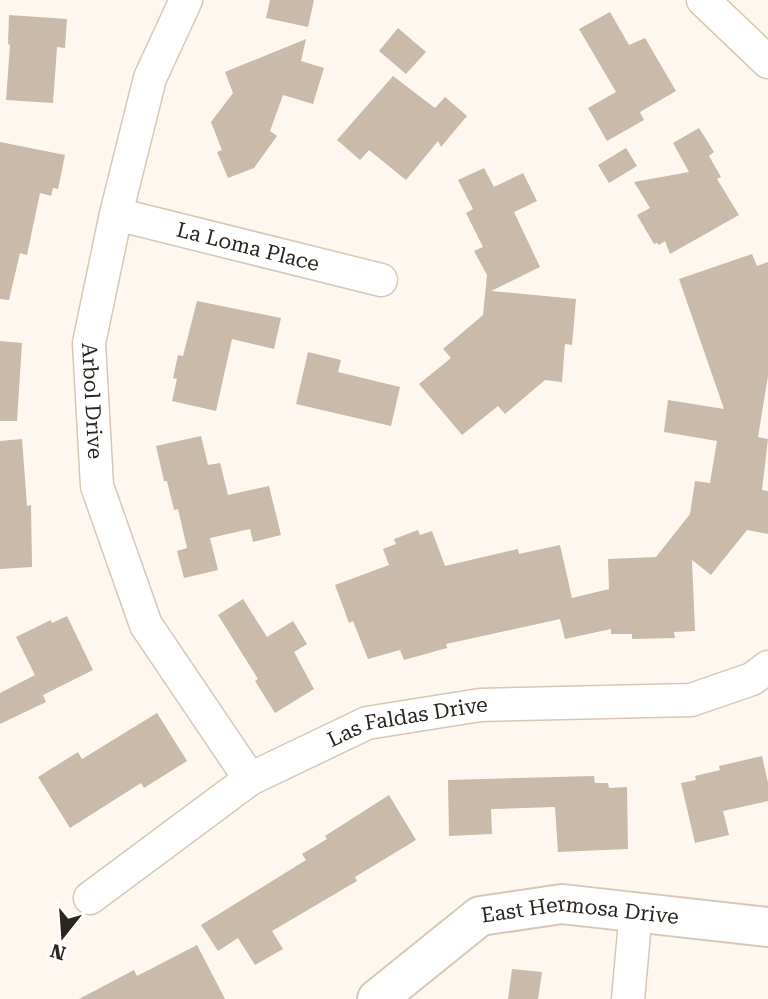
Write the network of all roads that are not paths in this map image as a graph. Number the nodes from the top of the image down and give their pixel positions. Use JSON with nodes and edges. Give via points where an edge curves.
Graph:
{"nodes":[{"id":1,"x":186,"y":0,"type":"edge"},
{"id":2,"x":703,"y":0,"type":"edge"},
{"id":3,"x":768,"y":62,"type":"edge"},
{"id":4,"x":116,"y":214,"type":"junction"},
{"id":5,"x":381,"y":280,"type":"dead end"},
{"id":6,"x":768,"y":667,"type":"edge"},
{"id":7,"x":250,"y":779,"type":"junction"},
{"id":8,"x":90,"y":898,"type":"dead end"},
{"id":9,"x":636,"y":911,"type":"junction"},
{"id":10,"x":768,"y":927,"type":"edge"},
{"id":11,"x":377,"y":999,"type":"edge"},
{"id":12,"x":628,"y":999,"type":"edge"}],
"edges":[{"from":1,"to":4,"type":"street","name":"Arbol Drive","via":[[150,78]]},
{"from":2,"to":3,"type":"street"},
{"from":4,"to":5,"type":"street","name":"La Loma Place"},
{"from":4,"to":7,"type":"street","name":"Arbol Drive","via":[[89,343],[97,486],[146,625]]},
{"from":6,"to":7,"type":"street","name":"Las Faldas Drive","via":[[752,679],[691,700],[480,705],[367,723]]},
{"from":7,"to":8,"type":"street","name":"Las Faldas Drive"},
{"from":9,"to":10,"type":"street","name":"East Hermosa Drive"},
{"from":9,"to":11,"type":"street","name":"East Hermosa Drive","via":[[562,904],[480,916]]},
{"from":9,"to":12,"type":"street"}]}
